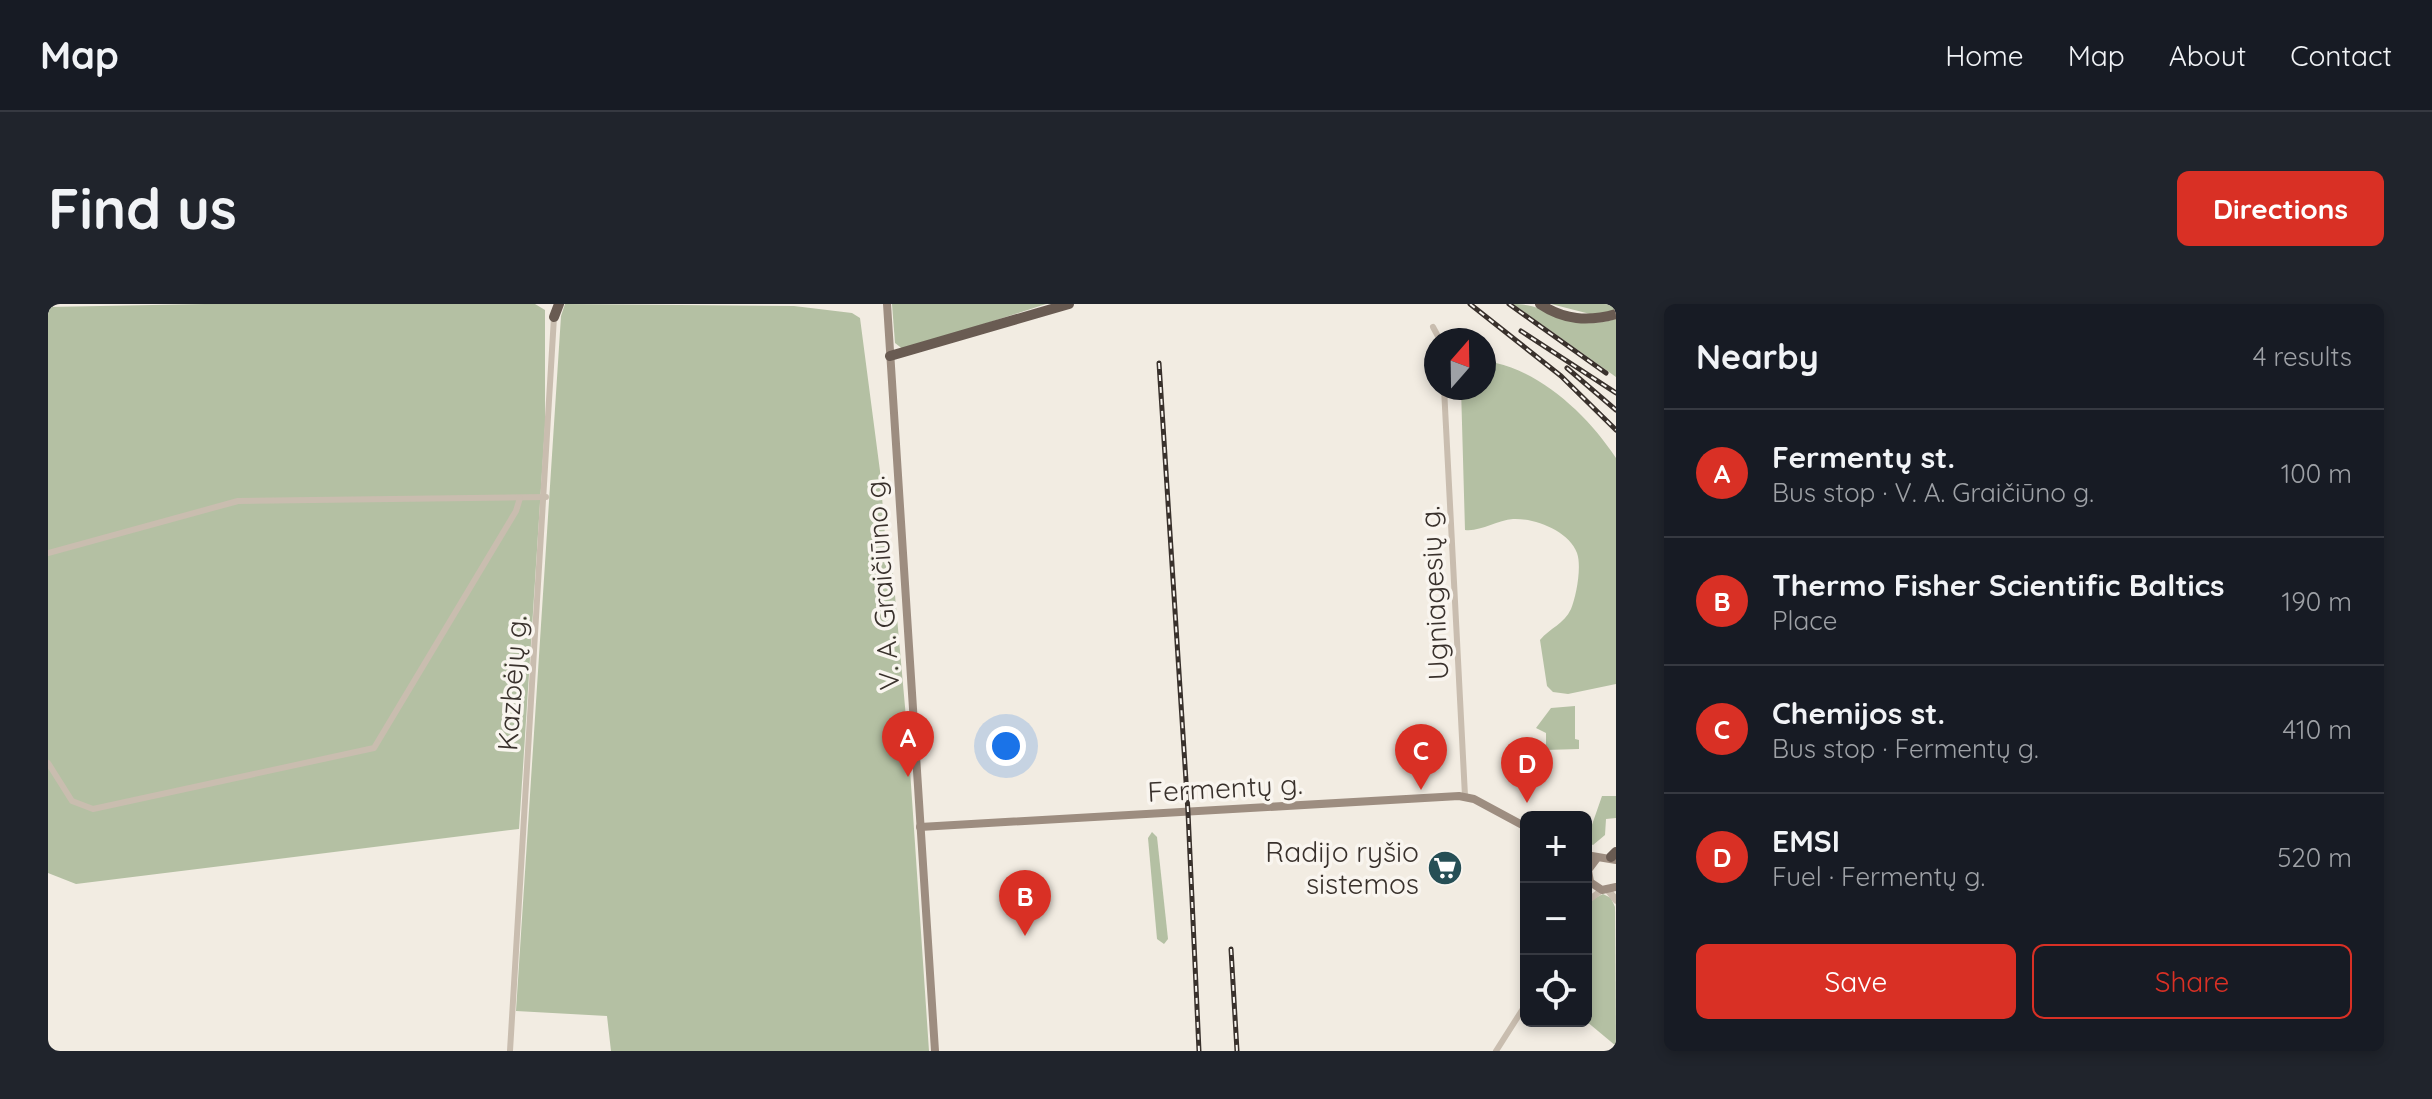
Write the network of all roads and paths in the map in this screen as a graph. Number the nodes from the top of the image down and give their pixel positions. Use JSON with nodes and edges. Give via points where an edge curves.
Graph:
{"nodes":[{"id":1,"x":551,"y":304,"type":"edge"},
{"id":2,"x":559,"y":304,"type":"edge"},
{"id":3,"x":887,"y":304,"type":"edge"},
{"id":4,"x":1069,"y":304,"type":"edge"},
{"id":5,"x":1540,"y":304,"type":"edge"},
{"id":6,"x":1616,"y":314,"type":"edge"},
{"id":7,"x":554,"y":317,"type":"junction"},
{"id":8,"x":890,"y":356,"type":"junction"},
{"id":9,"x":1445,"y":400,"type":"edge"},
{"id":10,"x":546,"y":497,"type":"junction"},
{"id":11,"x":520,"y":498,"type":"junction"},
{"id":12,"x":48,"y":553,"type":"edge"},
{"id":13,"x":48,"y":763,"type":"edge"},
{"id":14,"x":1465,"y":796,"type":"junction"},
{"id":15,"x":1520,"y":824,"type":"edge"},
{"id":16,"x":920,"y":827,"type":"junction"},
{"id":17,"x":1614,"y":856,"type":"edge"},
{"id":18,"x":1592,"y":857,"type":"edge"},
{"id":19,"x":1597,"y":858,"type":"junction"},
{"id":20,"x":1592,"y":866,"type":"edge"},
{"id":21,"x":1608,"y":889,"type":"edge"},
{"id":22,"x":1616,"y":900,"type":"edge"},
{"id":23,"x":1520,"y":1013,"type":"edge"},
{"id":24,"x":510,"y":1051,"type":"edge"},
{"id":25,"x":935,"y":1051,"type":"edge"},
{"id":26,"x":1496,"y":1051,"type":"edge"}],
"edges":[{"from":1,"to":7,"type":"highway"},
{"from":2,"to":7,"type":"highway"},
{"from":3,"to":8,"type":"main road","name":"V. A. Graičiūno g."},
{"from":4,"to":8,"type":"highway"},
{"from":5,"to":6,"type":"highway","via":[[1572,318]]},
{"from":7,"to":10,"type":"street","name":"Kazbėjų g."},
{"from":8,"to":16,"type":"main road","name":"V. A. Graičiūno g."},
{"from":9,"to":14,"type":"street","name":"Ugniagesių g."},
{"from":10,"to":11,"type":"street"},
{"from":10,"to":24,"type":"street","name":"Kazbėjų g."},
{"from":11,"to":12,"type":"street","via":[[238,501]]},
{"from":11,"to":13,"type":"street","via":[[374,748],[93,809],[72,801]]},
{"from":14,"to":15,"type":"main road"},
{"from":14,"to":16,"type":"main road","name":"Fermentų g."},
{"from":16,"to":25,"type":"main road","name":"V. A. Graičiūno g."},
{"from":17,"to":19,"type":"main road"},
{"from":18,"to":19,"type":"main road"},
{"from":19,"to":20,"type":"main road"},
{"from":21,"to":22,"type":"street"},
{"from":23,"to":26,"type":"street"}]}
